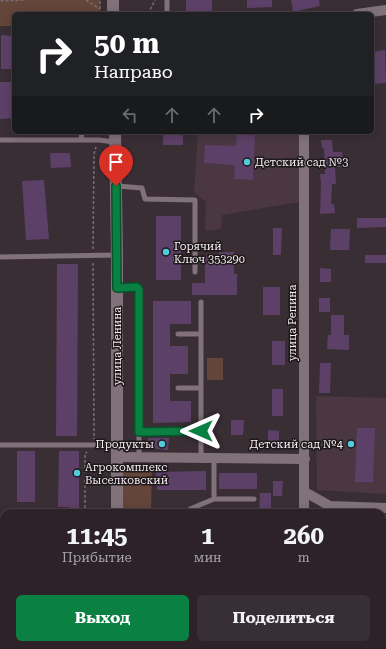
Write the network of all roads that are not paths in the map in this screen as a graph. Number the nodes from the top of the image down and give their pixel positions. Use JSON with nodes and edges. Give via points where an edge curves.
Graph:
{"nodes":[{"id":1,"x":113,"y":0,"type":"edge"},
{"id":2,"x":167,"y":0,"type":"edge"},
{"id":3,"x":386,"y":10,"type":"edge"},
{"id":4,"x":113,"y":12,"type":"edge"},
{"id":5,"x":167,"y":12,"type":"edge"},
{"id":6,"x":372,"y":12,"type":"edge"},
{"id":7,"x":82,"y":134,"type":"edge"},
{"id":8,"x":304,"y":134,"type":"edge"},
{"id":9,"x":115,"y":137,"type":"edge"},
{"id":10,"x":0,"y":140,"type":"edge"},
{"id":11,"x":81,"y":140,"type":"junction"},
{"id":12,"x":116,"y":186,"type":"junction"},
{"id":13,"x":117,"y":255,"type":"junction"},
{"id":14,"x":0,"y":257,"type":"edge"},
{"id":15,"x":195,"y":272,"type":"dead end"},
{"id":16,"x":117,"y":288,"type":"junction"},
{"id":17,"x":201,"y":302,"type":"dead end"},
{"id":18,"x":178,"y":334,"type":"dead end"},
{"id":19,"x":201,"y":334,"type":"junction"},
{"id":20,"x":178,"y":388,"type":"dead end"},
{"id":21,"x":201,"y":388,"type":"junction"},
{"id":22,"x":201,"y":431,"type":"junction"},
{"id":23,"x":139,"y":432,"type":"junction"},
{"id":24,"x":0,"y":445,"type":"edge"},
{"id":25,"x":117,"y":445,"type":"junction"},
{"id":26,"x":117,"y":457,"type":"junction"},
{"id":27,"x":139,"y":458,"type":"junction"},
{"id":28,"x":201,"y":459,"type":"junction"},
{"id":29,"x":214,"y":459,"type":"junction"},
{"id":30,"x":304,"y":459,"type":"junction"},
{"id":31,"x":305,"y":492,"type":"junction"},
{"id":32,"x":214,"y":499,"type":"junction"},
{"id":33,"x":254,"y":499,"type":"dead end"},
{"id":34,"x":386,"y":508,"type":"edge"},
{"id":35,"x":117,"y":509,"type":"edge"},
{"id":36,"x":190,"y":509,"type":"edge"},
{"id":37,"x":304,"y":509,"type":"edge"}],
"edges":[{"from":1,"to":4,"type":"street"},
{"from":2,"to":5,"type":"lane"},
{"from":3,"to":6,"type":"street"},
{"from":7,"to":11,"type":"lane"},
{"from":8,"to":30,"type":"street","name":"улица Репина"},
{"from":9,"to":11,"type":"lane"},
{"from":9,"to":12,"type":"street","name":"улица Ленина"},
{"from":10,"to":11,"type":"lane"},
{"from":12,"to":13,"type":"street","name":"улица Ленина"},
{"from":12,"to":15,"type":"lane","via":[[142,188],[145,198],[195,200]]},
{"from":13,"to":14,"type":"lane"},
{"from":13,"to":16,"type":"street","name":"улица Ленина"},
{"from":16,"to":23,"type":"lane","via":[[137,287],[139,290]]},
{"from":16,"to":25,"type":"street","name":"улица Ленина"},
{"from":17,"to":19,"type":"lane"},
{"from":18,"to":19,"type":"lane"},
{"from":19,"to":21,"type":"lane"},
{"from":20,"to":21,"type":"lane"},
{"from":21,"to":22,"type":"lane"},
{"from":22,"to":23,"type":"lane"},
{"from":22,"to":28,"type":"lane"},
{"from":23,"to":27,"type":"lane"},
{"from":24,"to":25,"type":"lane"},
{"from":25,"to":26,"type":"street","name":"улица Ленина"},
{"from":26,"to":27,"type":"street"},
{"from":26,"to":35,"type":"street","name":"улица Ленина"},
{"from":27,"to":28,"type":"street"},
{"from":28,"to":29,"type":"street"},
{"from":29,"to":30,"type":"street"},
{"from":29,"to":32,"type":"lane"},
{"from":30,"to":31,"type":"street","name":"улица Репина"},
{"from":31,"to":34,"type":"street","via":[[330,506]]},
{"from":31,"to":37,"type":"street","name":"улица Репина"},
{"from":32,"to":33,"type":"lane"},
{"from":32,"to":36,"type":"lane"}]}
